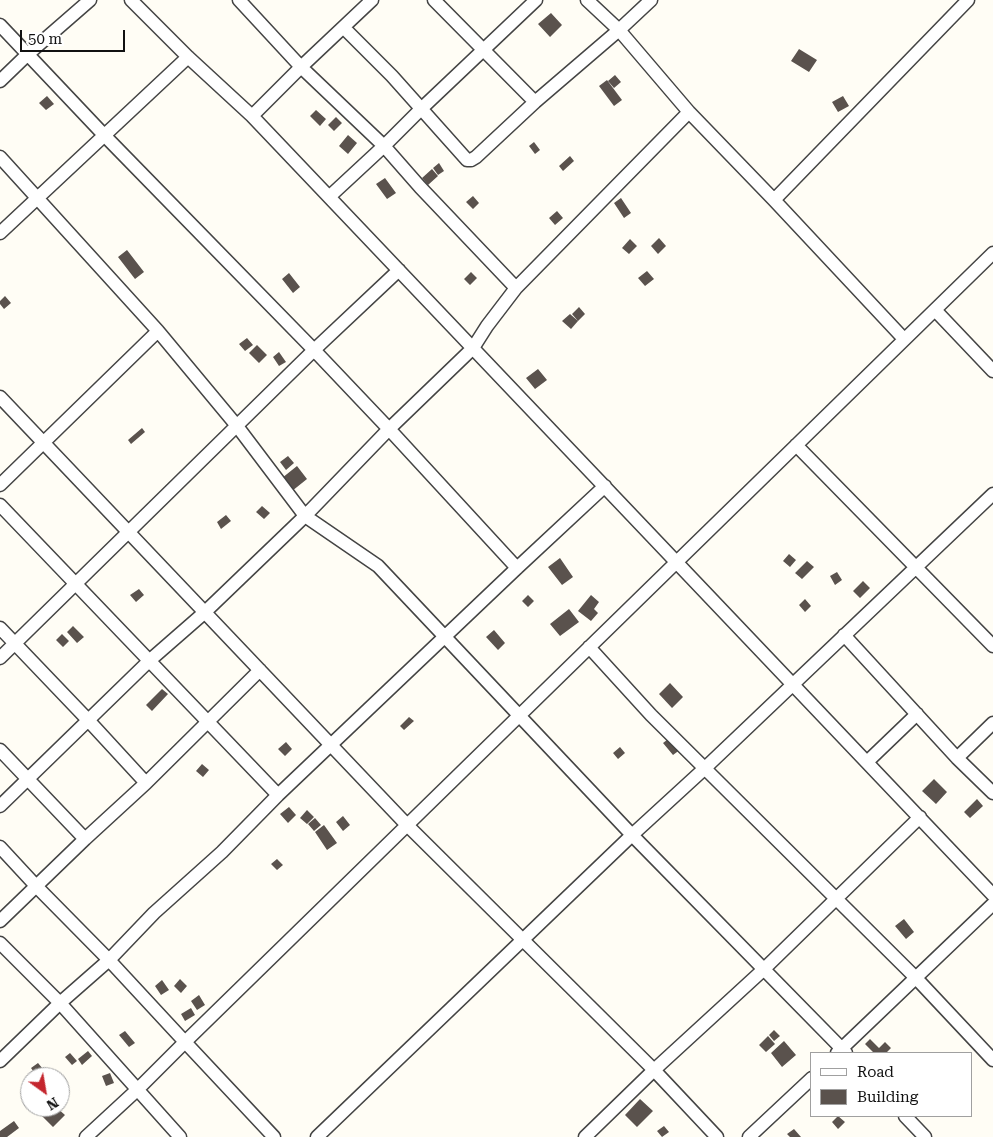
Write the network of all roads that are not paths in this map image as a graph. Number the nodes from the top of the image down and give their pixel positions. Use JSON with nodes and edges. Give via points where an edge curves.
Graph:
{"nodes":[{"id":1,"x":90,"y":0,"type":"edge"},
{"id":2,"x":132,"y":0,"type":"edge"},
{"id":3,"x":239,"y":0,"type":"edge"},
{"id":4,"x":372,"y":0,"type":"edge"},
{"id":5,"x":434,"y":0,"type":"edge"},
{"id":6,"x":536,"y":0,"type":"edge"},
{"id":7,"x":587,"y":0,"type":"edge"},
{"id":8,"x":650,"y":0,"type":"edge"},
{"id":9,"x":968,"y":0,"type":"edge"},
{"id":10,"x":0,"y":25,"type":"edge"},
{"id":11,"x":344,"y":28,"type":"junction"},
{"id":12,"x":619,"y":30,"type":"junction"},
{"id":13,"x":483,"y":50,"type":"junction"},
{"id":14,"x":28,"y":54,"type":"junction"},
{"id":15,"x":188,"y":57,"type":"junction"},
{"id":16,"x":300,"y":67,"type":"junction"},
{"id":17,"x":0,"y":81,"type":"edge"},
{"id":18,"x":535,"y":102,"type":"junction"},
{"id":19,"x":421,"y":109,"type":"junction"},
{"id":20,"x":689,"y":112,"type":"junction"},
{"id":21,"x":252,"y":116,"type":"junction"},
{"id":22,"x":104,"y":135,"type":"junction"},
{"id":23,"x":384,"y":146,"type":"junction"},
{"id":24,"x":0,"y":157,"type":"edge"},
{"id":25,"x":329,"y":196,"type":"junction"},
{"id":26,"x":37,"y":199,"type":"junction"},
{"id":27,"x":774,"y":200,"type":"junction"},
{"id":28,"x":0,"y":234,"type":"edge"},
{"id":29,"x":993,"y":253,"type":"edge"},
{"id":30,"x":399,"y":270,"type":"junction"},
{"id":31,"x":516,"y":288,"type":"junction"},
{"id":32,"x":934,"y":310,"type":"junction"},
{"id":33,"x":158,"y":331,"type":"junction"},
{"id":34,"x":904,"y":339,"type":"junction"},
{"id":35,"x":473,"y":348,"type":"junction"},
{"id":36,"x":314,"y":350,"type":"junction"},
{"id":37,"x":993,"y":371,"type":"edge"},
{"id":38,"x":0,"y":397,"type":"edge"},
{"id":39,"x":237,"y":426,"type":"junction"},
{"id":40,"x":389,"y":429,"type":"junction"},
{"id":41,"x":43,"y":443,"type":"junction"},
{"id":42,"x":796,"y":445,"type":"junction"},
{"id":43,"x":0,"y":485,"type":"edge"},
{"id":44,"x":604,"y":486,"type":"junction"},
{"id":45,"x":993,"y":494,"type":"edge"},
{"id":46,"x":0,"y":505,"type":"edge"},
{"id":47,"x":305,"y":516,"type":"junction"},
{"id":48,"x":129,"y":533,"type":"junction"},
{"id":49,"x":676,"y":562,"type":"junction"},
{"id":50,"x":916,"y":567,"type":"junction"},
{"id":51,"x":517,"y":568,"type":"junction"},
{"id":52,"x":76,"y":584,"type":"junction"},
{"id":53,"x":204,"y":613,"type":"junction"},
{"id":54,"x":0,"y":628,"type":"edge"},
{"id":55,"x":844,"y":635,"type":"junction"},
{"id":56,"x":446,"y":637,"type":"junction"},
{"id":57,"x":15,"y":644,"type":"junction"},
{"id":58,"x":993,"y":646,"type":"edge"},
{"id":59,"x":589,"y":647,"type":"junction"},
{"id":60,"x":0,"y":658,"type":"edge"},
{"id":61,"x":149,"y":661,"type":"junction"},
{"id":62,"x":260,"y":670,"type":"junction"},
{"id":63,"x":793,"y":684,"type":"junction"},
{"id":64,"x":917,"y":714,"type":"junction"},
{"id":65,"x":519,"y":716,"type":"junction"},
{"id":66,"x":88,"y":720,"type":"junction"},
{"id":67,"x":207,"y":721,"type":"junction"},
{"id":68,"x":993,"y":723,"type":"edge"},
{"id":69,"x":331,"y":745,"type":"junction"},
{"id":70,"x":0,"y":750,"type":"edge"},
{"id":71,"x":957,"y":758,"type":"junction"},
{"id":72,"x":867,"y":762,"type":"junction"},
{"id":73,"x":704,"y":768,"type":"junction"},
{"id":74,"x":27,"y":779,"type":"junction"},
{"id":75,"x":146,"y":783,"type":"junction"},
{"id":76,"x":993,"y":793,"type":"edge"},
{"id":77,"x":278,"y":795,"type":"junction"},
{"id":78,"x":0,"y":806,"type":"edge"},
{"id":79,"x":920,"y":817,"type":"junction"},
{"id":80,"x":407,"y":825,"type":"junction"},
{"id":81,"x":632,"y":835,"type":"junction"},
{"id":82,"x":85,"y":840,"type":"junction"},
{"id":83,"x":0,"y":847,"type":"edge"},
{"id":84,"x":37,"y":887,"type":"junction"},
{"id":85,"x":993,"y":895,"type":"edge"},
{"id":86,"x":837,"y":899,"type":"junction"},
{"id":87,"x":993,"y":904,"type":"edge"},
{"id":88,"x":0,"y":921,"type":"edge"},
{"id":89,"x":522,"y":940,"type":"junction"},
{"id":90,"x":0,"y":943,"type":"edge"},
{"id":91,"x":108,"y":960,"type":"junction"},
{"id":92,"x":764,"y":970,"type":"junction"},
{"id":93,"x":916,"y":978,"type":"junction"},
{"id":94,"x":60,"y":1003,"type":"junction"},
{"id":95,"x":184,"y":1042,"type":"junction"},
{"id":96,"x":842,"y":1052,"type":"edge"},
{"id":97,"x":993,"y":1060,"type":"edge"},
{"id":98,"x":0,"y":1061,"type":"edge"},
{"id":99,"x":654,"y":1070,"type":"junction"},
{"id":100,"x":810,"y":1080,"type":"edge"},
{"id":101,"x":138,"y":1090,"type":"junction"},
{"id":102,"x":906,"y":1117,"type":"edge"},
{"id":103,"x":86,"y":1137,"type":"edge"},
{"id":104,"x":180,"y":1137,"type":"edge"},
{"id":105,"x":274,"y":1137,"type":"edge"},
{"id":106,"x":317,"y":1137,"type":"edge"},
{"id":107,"x":585,"y":1137,"type":"edge"},
{"id":108,"x":717,"y":1137,"type":"edge"},
{"id":109,"x":749,"y":1137,"type":"edge"},
{"id":110,"x":925,"y":1137,"type":"edge"}],
"edges":[{"from":1,"to":14,"type":"street"},
{"from":2,"to":15,"type":"street"},
{"from":3,"to":16,"type":"street"},
{"from":4,"to":11,"type":"street"},
{"from":5,"to":13,"type":"street"},
{"from":6,"to":13,"type":"street"},
{"from":7,"to":12,"type":"street"},
{"from":8,"to":12,"type":"street"},
{"from":9,"to":27,"type":"street"},
{"from":10,"to":14,"type":"street"},
{"from":11,"to":16,"type":"street"},
{"from":11,"to":19,"type":"street"},
{"from":12,"to":18,"type":"street"},
{"from":12,"to":20,"type":"street"},
{"from":13,"to":18,"type":"street"},
{"from":13,"to":19,"type":"street"},
{"from":14,"to":17,"type":"street"},
{"from":14,"to":22,"type":"street"},
{"from":15,"to":21,"type":"street"},
{"from":15,"to":22,"type":"street"},
{"from":16,"to":21,"type":"street"},
{"from":16,"to":23,"type":"street"},
{"from":18,"to":19,"type":"street","via":[[471,160],[467,160]]},
{"from":19,"to":23,"type":"street"},
{"from":20,"to":27,"type":"street"},
{"from":20,"to":31,"type":"street"},
{"from":21,"to":25,"type":"street"},
{"from":22,"to":26,"type":"street"},
{"from":22,"to":36,"type":"street"},
{"from":23,"to":25,"type":"street"},
{"from":23,"to":31,"type":"street"},
{"from":24,"to":26,"type":"street"},
{"from":25,"to":30,"type":"street"},
{"from":26,"to":28,"type":"street"},
{"from":26,"to":33,"type":"street"},
{"from":27,"to":34,"type":"street"},
{"from":29,"to":32,"type":"street"},
{"from":30,"to":35,"type":"street"},
{"from":30,"to":36,"type":"street"},
{"from":31,"to":35,"type":"street"},
{"from":32,"to":34,"type":"street"},
{"from":32,"to":37,"type":"street"},
{"from":33,"to":39,"type":"street"},
{"from":33,"to":41,"type":"street"},
{"from":34,"to":42,"type":"street"},
{"from":35,"to":40,"type":"street"},
{"from":35,"to":44,"type":"street"},
{"from":36,"to":39,"type":"street"},
{"from":36,"to":40,"type":"street"},
{"from":38,"to":41,"type":"street"},
{"from":39,"to":47,"type":"street"},
{"from":39,"to":48,"type":"street"},
{"from":40,"to":47,"type":"street"},
{"from":40,"to":51,"type":"street"},
{"from":41,"to":43,"type":"street"},
{"from":41,"to":48,"type":"street"},
{"from":42,"to":49,"type":"street"},
{"from":42,"to":50,"type":"street"},
{"from":44,"to":49,"type":"street"},
{"from":44,"to":51,"type":"street"},
{"from":45,"to":50,"type":"street"},
{"from":46,"to":52,"type":"street"},
{"from":47,"to":53,"type":"street"},
{"from":47,"to":56,"type":"street","via":[[378,566]]},
{"from":48,"to":52,"type":"street"},
{"from":48,"to":53,"type":"street"},
{"from":49,"to":59,"type":"street"},
{"from":49,"to":63,"type":"street"},
{"from":50,"to":55,"type":"street"},
{"from":50,"to":58,"type":"street"},
{"from":51,"to":56,"type":"street"},
{"from":52,"to":57,"type":"street"},
{"from":52,"to":61,"type":"street"},
{"from":53,"to":61,"type":"street"},
{"from":53,"to":62,"type":"street"},
{"from":54,"to":57,"type":"street"},
{"from":55,"to":63,"type":"street"},
{"from":55,"to":64,"type":"street"},
{"from":56,"to":65,"type":"street"},
{"from":56,"to":69,"type":"street"},
{"from":57,"to":60,"type":"street"},
{"from":57,"to":66,"type":"street"},
{"from":59,"to":65,"type":"street"},
{"from":59,"to":73,"type":"street"},
{"from":61,"to":66,"type":"street"},
{"from":61,"to":67,"type":"street"},
{"from":62,"to":67,"type":"street"},
{"from":62,"to":69,"type":"street"},
{"from":63,"to":72,"type":"street"},
{"from":63,"to":73,"type":"street"},
{"from":64,"to":71,"type":"street"},
{"from":64,"to":72,"type":"street"},
{"from":65,"to":80,"type":"street"},
{"from":65,"to":81,"type":"street"},
{"from":66,"to":74,"type":"street"},
{"from":66,"to":75,"type":"street"},
{"from":67,"to":75,"type":"street"},
{"from":67,"to":77,"type":"street"},
{"from":68,"to":71,"type":"street"},
{"from":69,"to":77,"type":"street"},
{"from":69,"to":80,"type":"street"},
{"from":70,"to":74,"type":"street"},
{"from":71,"to":76,"type":"street"},
{"from":72,"to":79,"type":"street"},
{"from":73,"to":81,"type":"street"},
{"from":73,"to":86,"type":"street"},
{"from":74,"to":78,"type":"street"},
{"from":74,"to":82,"type":"street"},
{"from":75,"to":82,"type":"street"},
{"from":77,"to":91,"type":"street"},
{"from":79,"to":85,"type":"street"},
{"from":79,"to":86,"type":"street"},
{"from":80,"to":89,"type":"street"},
{"from":80,"to":95,"type":"street"},
{"from":81,"to":89,"type":"street"},
{"from":81,"to":92,"type":"street"},
{"from":82,"to":84,"type":"street"},
{"from":83,"to":84,"type":"street"},
{"from":84,"to":88,"type":"street"},
{"from":84,"to":91,"type":"street"},
{"from":86,"to":92,"type":"street"},
{"from":86,"to":93,"type":"street"},
{"from":87,"to":93,"type":"street"},
{"from":89,"to":99,"type":"street"},
{"from":89,"to":106,"type":"street"},
{"from":90,"to":94,"type":"street"},
{"from":91,"to":94,"type":"street"},
{"from":91,"to":95,"type":"street"},
{"from":92,"to":96,"type":"street"},
{"from":92,"to":99,"type":"street"},
{"from":93,"to":96,"type":"street"},
{"from":93,"to":97,"type":"street"},
{"from":94,"to":98,"type":"street"},
{"from":94,"to":101,"type":"street"},
{"from":95,"to":101,"type":"street"},
{"from":95,"to":105,"type":"street"},
{"from":99,"to":107,"type":"street"},
{"from":99,"to":108,"type":"street"},
{"from":100,"to":109,"type":"street"},
{"from":101,"to":103,"type":"street"},
{"from":101,"to":104,"type":"street"},
{"from":102,"to":110,"type":"street"}]}
